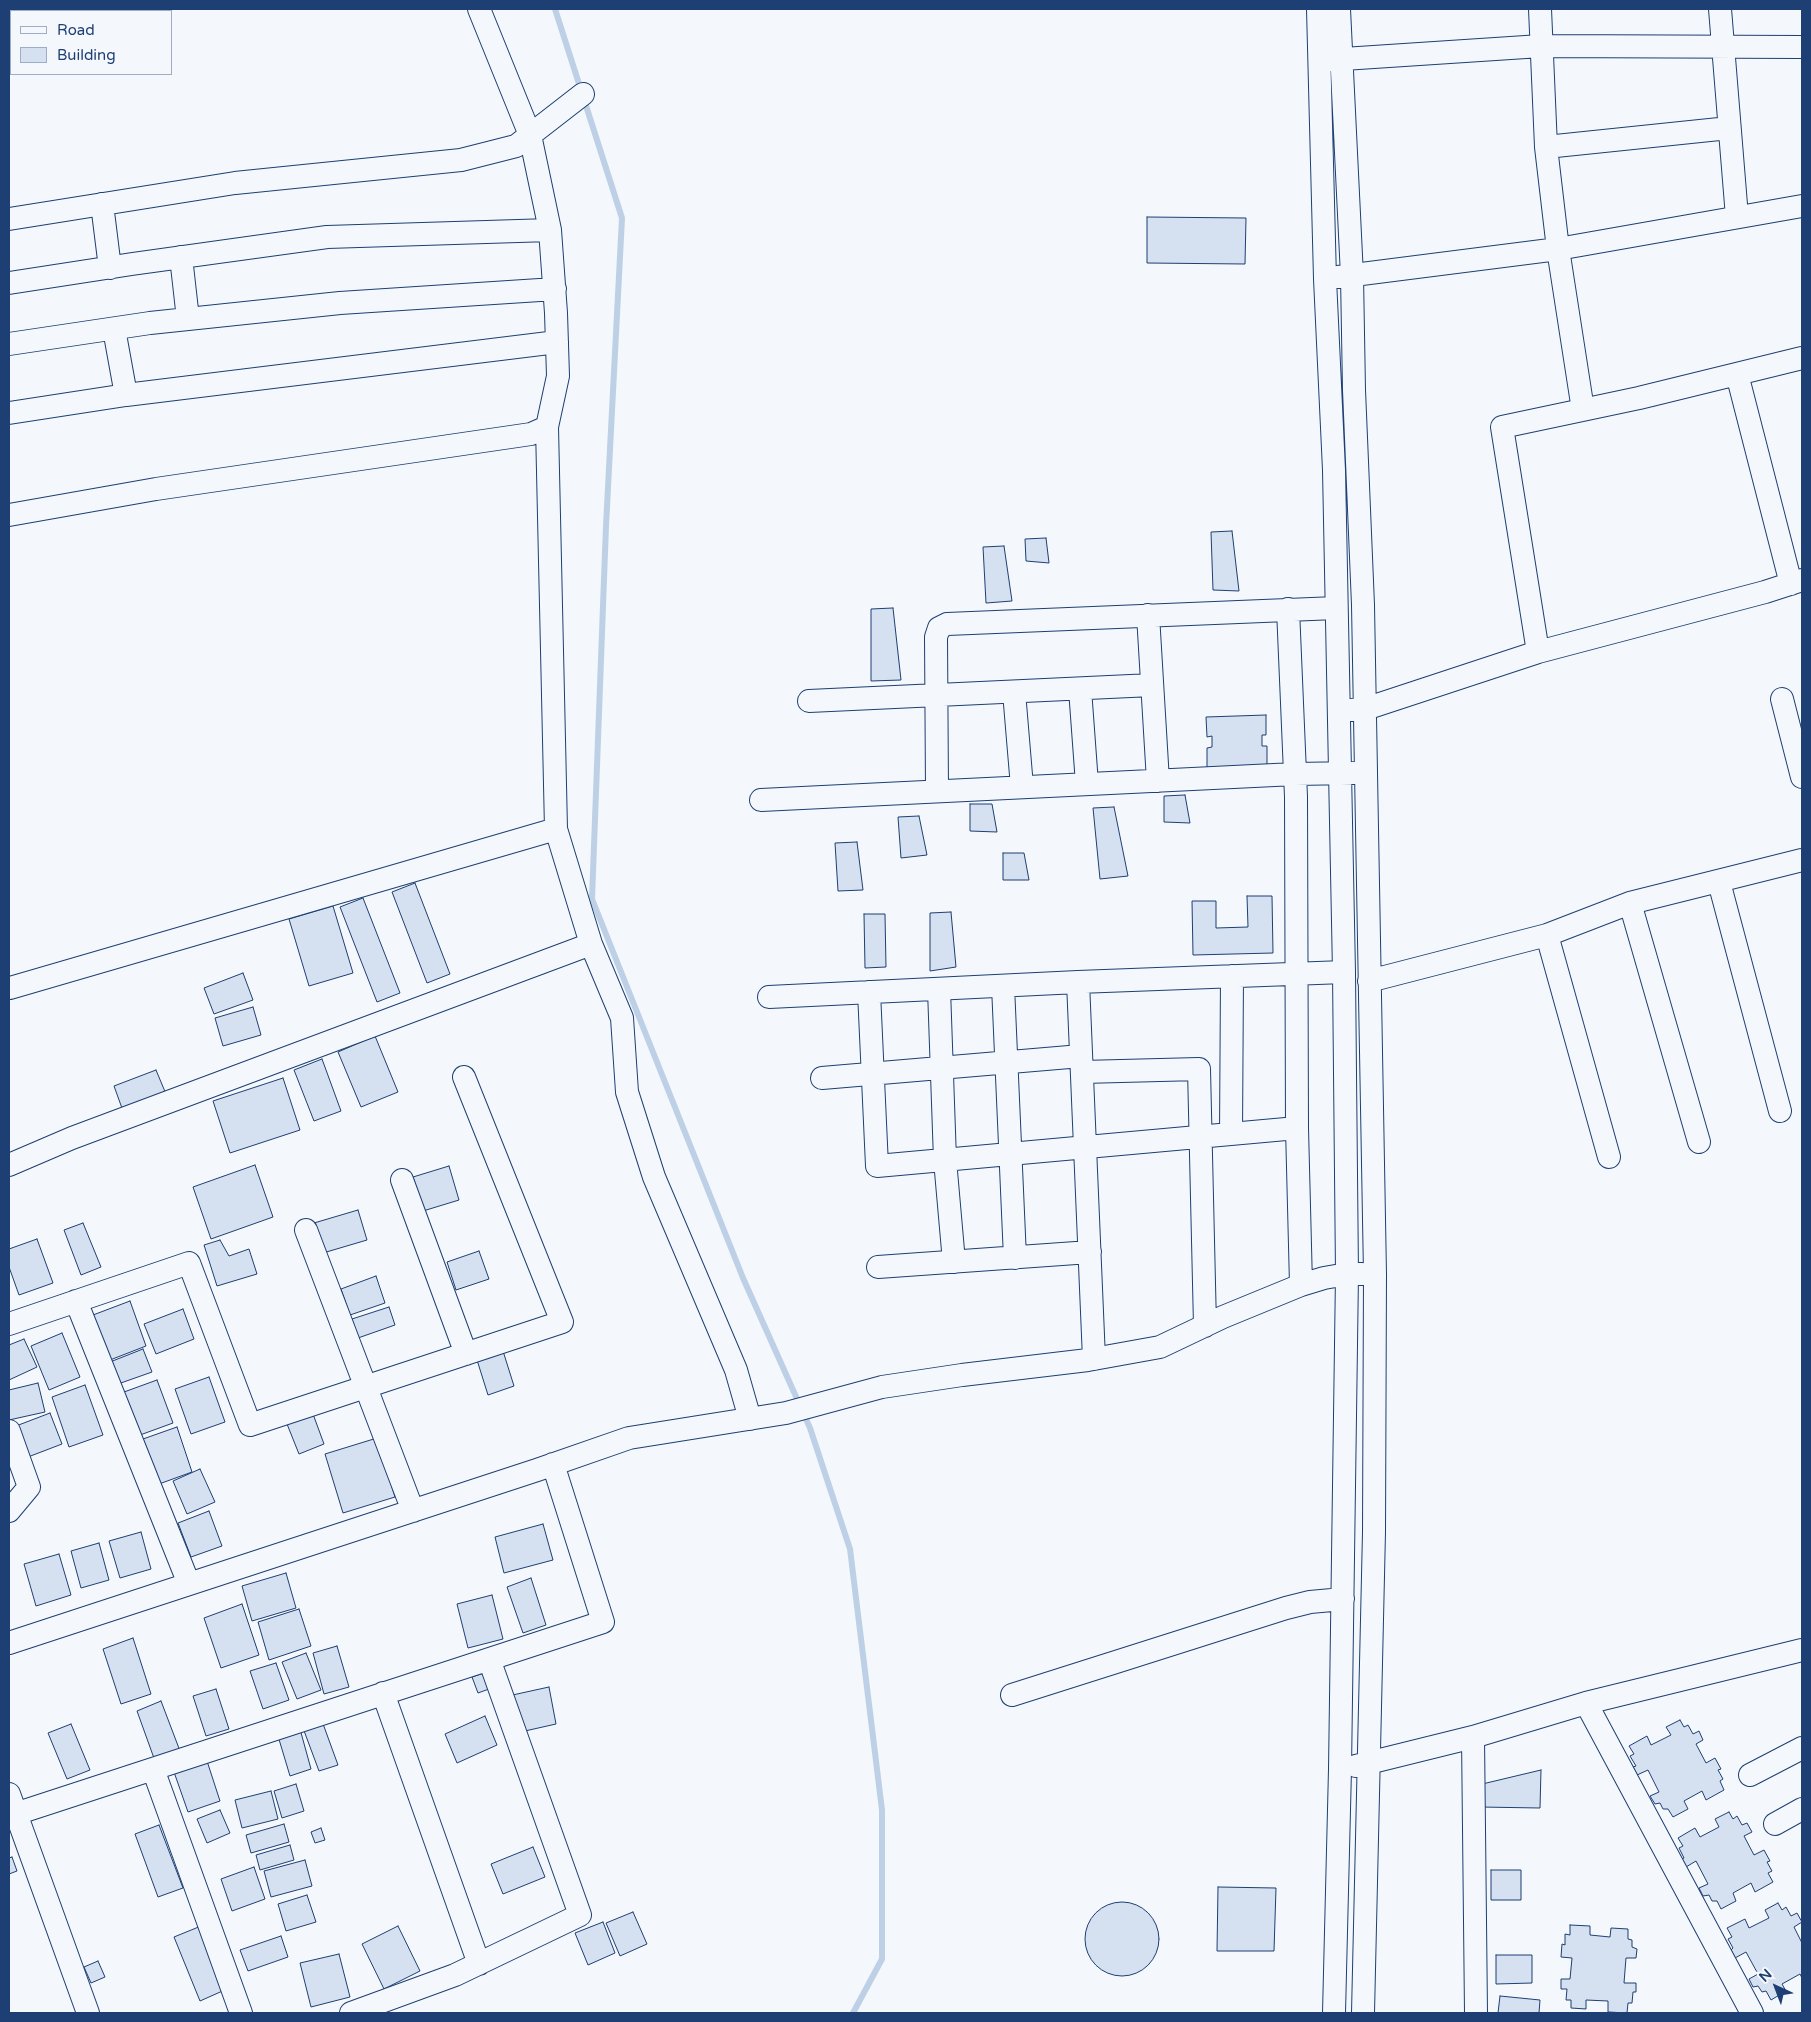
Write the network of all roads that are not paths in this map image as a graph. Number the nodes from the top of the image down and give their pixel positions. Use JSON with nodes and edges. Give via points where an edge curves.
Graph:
{"nodes":[{"id":1,"x":479,"y":9,"type":"edge"},
{"id":2,"x":1318,"y":9,"type":"edge"},
{"id":3,"x":1339,"y":9,"type":"edge"},
{"id":4,"x":1540,"y":9,"type":"edge"},
{"id":5,"x":1720,"y":9,"type":"edge"},
{"id":6,"x":1541,"y":46,"type":"junction"},
{"id":7,"x":1722,"y":46,"type":"junction"},
{"id":8,"x":1802,"y":47,"type":"edge"},
{"id":9,"x":1343,"y":59,"type":"junction"},
{"id":10,"x":1319,"y":61,"type":"junction"},
{"id":11,"x":583,"y":94,"type":"dead end"},
{"id":12,"x":1729,"y":128,"type":"junction"},
{"id":13,"x":530,"y":135,"type":"junction"},
{"id":14,"x":1546,"y":146,"type":"junction"},
{"id":15,"x":102,"y":204,"type":"junction"},
{"id":16,"x":1802,"y":206,"type":"edge"},
{"id":17,"x":1737,"y":217,"type":"junction"},
{"id":18,"x":9,"y":219,"type":"edge"},
{"id":19,"x":550,"y":230,"type":"junction"},
{"id":20,"x":1558,"y":249,"type":"junction"},
{"id":21,"x":180,"y":257,"type":"junction"},
{"id":22,"x":110,"y":268,"type":"junction"},
{"id":23,"x":1352,"y":276,"type":"junction"},
{"id":24,"x":1325,"y":279,"type":"junction"},
{"id":25,"x":9,"y":283,"type":"edge"},
{"id":26,"x":554,"y":289,"type":"junction"},
{"id":27,"x":188,"y":320,"type":"junction"},
{"id":28,"x":114,"y":329,"type":"junction"},
{"id":29,"x":557,"y":342,"type":"junction"},
{"id":30,"x":9,"y":344,"type":"edge"},
{"id":31,"x":1802,"y":358,"type":"edge"},
{"id":32,"x":1736,"y":374,"type":"junction"},
{"id":33,"x":126,"y":395,"type":"junction"},
{"id":34,"x":1583,"y":410,"type":"junction"},
{"id":35,"x":9,"y":413,"type":"edge"},
{"id":36,"x":548,"y":427,"type":"junction"},
{"id":37,"x":9,"y":515,"type":"edge"},
{"id":38,"x":1796,"y":582,"type":"edge"},
{"id":39,"x":1336,"y":608,"type":"junction"},
{"id":40,"x":1288,"y":609,"type":"junction"},
{"id":41,"x":1148,"y":615,"type":"junction"},
{"id":42,"x":1538,"y":652,"type":"junction"},
{"id":43,"x":1152,"y":685,"type":"junction"},
{"id":44,"x":1080,"y":688,"type":"junction"},
{"id":45,"x":1014,"y":692,"type":"junction"},
{"id":46,"x":936,"y":695,"type":"junction"},
{"id":47,"x":1782,"y":699,"type":"dead end"},
{"id":48,"x":809,"y":701,"type":"dead end"},
{"id":49,"x":1364,"y":709,"type":"junction"},
{"id":50,"x":1339,"y":710,"type":"junction"},
{"id":51,"x":1339,"y":773,"type":"junction"},
{"id":52,"x":1365,"y":773,"type":"junction"},
{"id":53,"x":1295,"y":774,"type":"junction"},
{"id":54,"x":1802,"y":777,"type":"edge"},
{"id":55,"x":1158,"y":781,"type":"junction"},
{"id":56,"x":1087,"y":784,"type":"junction"},
{"id":57,"x":1022,"y":787,"type":"junction"},
{"id":58,"x":937,"y":791,"type":"junction"},
{"id":59,"x":762,"y":800,"type":"dead end"},
{"id":60,"x":556,"y":828,"type":"junction"},
{"id":61,"x":1802,"y":860,"type":"edge"},
{"id":62,"x":1718,"y":882,"type":"junction"},
{"id":63,"x":1630,"y":903,"type":"junction"},
{"id":64,"x":1547,"y":935,"type":"junction"},
{"id":65,"x":591,"y":944,"type":"junction"},
{"id":66,"x":1344,"y":972,"type":"junction"},
{"id":67,"x":1297,"y":973,"type":"junction"},
{"id":68,"x":1232,"y":976,"type":"junction"},
{"id":69,"x":1370,"y":981,"type":"junction"},
{"id":70,"x":1078,"y":982,"type":"junction"},
{"id":71,"x":1003,"y":986,"type":"junction"},
{"id":72,"x":10,"y":988,"type":"edge"},
{"id":73,"x":939,"y":989,"type":"junction"},
{"id":74,"x":868,"y":992,"type":"junction"},
{"id":75,"x":769,"y":997,"type":"dead end"},
{"id":76,"x":1006,"y":1062,"type":"junction"},
{"id":77,"x":1081,"y":1064,"type":"junction"},
{"id":78,"x":942,"y":1068,"type":"junction"},
{"id":79,"x":872,"y":1074,"type":"junction"},
{"id":80,"x":464,"y":1077,"type":"dead end"},
{"id":81,"x":822,"y":1078,"type":"dead end"},
{"id":82,"x":1780,"y":1110,"type":"dead end"},
{"id":83,"x":1296,"y":1128,"type":"junction"},
{"id":84,"x":1231,"y":1134,"type":"junction"},
{"id":85,"x":1200,"y":1137,"type":"junction"},
{"id":86,"x":1699,"y":1142,"type":"dead end"},
{"id":87,"x":1085,"y":1148,"type":"junction"},
{"id":88,"x":1010,"y":1154,"type":"junction"},
{"id":89,"x":1610,"y":1157,"type":"dead end"},
{"id":90,"x":945,"y":1160,"type":"junction"},
{"id":91,"x":9,"y":1165,"type":"edge"},
{"id":92,"x":402,"y":1180,"type":"dead end"},
{"id":93,"x":306,"y":1230,"type":"dead end"},
{"id":94,"x":1090,"y":1252,"type":"junction"},
{"id":95,"x":1016,"y":1258,"type":"junction"},
{"id":96,"x":954,"y":1262,"type":"junction"},
{"id":97,"x":878,"y":1267,"type":"dead end"},
{"id":98,"x":1347,"y":1274,"type":"junction"},
{"id":99,"x":1375,"y":1274,"type":"junction"},
{"id":100,"x":1301,"y":1285,"type":"junction"},
{"id":101,"x":76,"y":1302,"type":"junction"},
{"id":102,"x":9,"y":1324,"type":"edge"},
{"id":103,"x":1205,"y":1326,"type":"junction"},
{"id":104,"x":466,"y":1354,"type":"junction"},
{"id":105,"x":1094,"y":1359,"type":"junction"},
{"id":106,"x":366,"y":1387,"type":"junction"},
{"id":107,"x":750,"y":1419,"type":"junction"},
{"id":108,"x":9,"y":1431,"type":"edge"},
{"id":109,"x":553,"y":1464,"type":"junction"},
{"id":110,"x":9,"y":1511,"type":"edge"},
{"id":111,"x":413,"y":1511,"type":"junction"},
{"id":112,"x":188,"y":1584,"type":"junction"},
{"id":113,"x":1343,"y":1599,"type":"junction"},
{"id":114,"x":9,"y":1643,"type":"edge"},
{"id":115,"x":1802,"y":1650,"type":"edge"},
{"id":116,"x":489,"y":1659,"type":"junction"},
{"id":117,"x":383,"y":1694,"type":"junction"},
{"id":118,"x":1012,"y":1695,"type":"dead end"},
{"id":119,"x":1586,"y":1703,"type":"junction"},
{"id":120,"x":1473,"y":1737,"type":"junction"},
{"id":121,"x":1802,"y":1748,"type":"edge"},
{"id":122,"x":1369,"y":1764,"type":"junction"},
{"id":123,"x":153,"y":1769,"type":"junction"},
{"id":124,"x":1340,"y":1769,"type":"junction"},
{"id":125,"x":1750,"y":1775,"type":"dead end"},
{"id":126,"x":11,"y":1808,"type":"edge"},
{"id":127,"x":1802,"y":1809,"type":"edge"},
{"id":128,"x":1775,"y":1824,"type":"dead end"},
{"id":129,"x":479,"y":1964,"type":"junction"},
{"id":130,"x":88,"y":2013,"type":"edge"},
{"id":131,"x":241,"y":2013,"type":"edge"},
{"id":132,"x":351,"y":2013,"type":"edge"},
{"id":133,"x":1334,"y":2013,"type":"edge"},
{"id":134,"x":1363,"y":2013,"type":"edge"},
{"id":135,"x":1476,"y":2013,"type":"edge"},
{"id":136,"x":1752,"y":2013,"type":"edge"}],
"edges":[{"from":1,"to":13,"type":"street"},
{"from":2,"to":10,"type":"street"},
{"from":3,"to":9,"type":"street"},
{"from":4,"to":6,"type":"street"},
{"from":5,"to":7,"type":"street"},
{"from":6,"to":7,"type":"street"},
{"from":6,"to":9,"type":"street"},
{"from":6,"to":14,"type":"street"},
{"from":7,"to":8,"type":"street"},
{"from":7,"to":12,"type":"street"},
{"from":9,"to":10,"type":"street"},
{"from":9,"to":23,"type":"street"},
{"from":10,"to":24,"type":"street"},
{"from":11,"to":13,"type":"street"},
{"from":12,"to":14,"type":"street"},
{"from":12,"to":17,"type":"street"},
{"from":13,"to":15,"type":"street","via":[[516,146],[461,160],[235,183]]},
{"from":13,"to":19,"type":"street"},
{"from":14,"to":20,"type":"street"},
{"from":15,"to":18,"type":"street"},
{"from":15,"to":22,"type":"street"},
{"from":16,"to":17,"type":"street"},
{"from":17,"to":20,"type":"street"},
{"from":19,"to":21,"type":"street","via":[[327,237]]},
{"from":19,"to":26,"type":"street"},
{"from":20,"to":23,"type":"street"},
{"from":20,"to":34,"type":"street"},
{"from":21,"to":22,"type":"street"},
{"from":21,"to":27,"type":"street"},
{"from":22,"to":25,"type":"street"},
{"from":23,"to":24,"type":"street"},
{"from":23,"to":49,"type":"street"},
{"from":24,"to":39,"type":"street","via":[[1334,470]]},
{"from":26,"to":27,"type":"street","via":[[340,303]]},
{"from":26,"to":29,"type":"street"},
{"from":27,"to":28,"type":"street"},
{"from":28,"to":30,"type":"street"},
{"from":28,"to":33,"type":"street"},
{"from":29,"to":33,"type":"street"},
{"from":29,"to":36,"type":"street","via":[[558,376]]},
{"from":31,"to":32,"type":"street"},
{"from":32,"to":34,"type":"street"},
{"from":32,"to":38,"type":"street"},
{"from":33,"to":35,"type":"street"},
{"from":34,"to":42,"type":"street","via":[[1502,427]]},
{"from":36,"to":37,"type":"street","via":[[531,434],[156,489]]},
{"from":36,"to":60,"type":"street"},
{"from":38,"to":42,"type":"street"},
{"from":39,"to":40,"type":"street"},
{"from":39,"to":50,"type":"street"},
{"from":40,"to":41,"type":"street"},
{"from":40,"to":53,"type":"street"},
{"from":41,"to":43,"type":"street"},
{"from":41,"to":46,"type":"street","via":[[947,624],[939,628],[936,637]]},
{"from":42,"to":49,"type":"street"},
{"from":43,"to":44,"type":"street"},
{"from":43,"to":55,"type":"street"},
{"from":44,"to":45,"type":"street"},
{"from":44,"to":56,"type":"street"},
{"from":45,"to":46,"type":"street"},
{"from":45,"to":57,"type":"street"},
{"from":46,"to":48,"type":"street"},
{"from":46,"to":58,"type":"street"},
{"from":47,"to":54,"type":"street"},
{"from":49,"to":50,"type":"street"},
{"from":49,"to":52,"type":"street"},
{"from":50,"to":51,"type":"street"},
{"from":51,"to":52,"type":"street"},
{"from":51,"to":53,"type":"street"},
{"from":51,"to":66,"type":"street"},
{"from":52,"to":69,"type":"street"},
{"from":53,"to":55,"type":"street"},
{"from":53,"to":67,"type":"street"},
{"from":55,"to":56,"type":"street"},
{"from":56,"to":57,"type":"street"},
{"from":57,"to":58,"type":"street"},
{"from":58,"to":59,"type":"street"},
{"from":60,"to":65,"type":"street"},
{"from":60,"to":72,"type":"street"},
{"from":61,"to":62,"type":"street"},
{"from":62,"to":63,"type":"street"},
{"from":62,"to":82,"type":"street"},
{"from":63,"to":64,"type":"street"},
{"from":63,"to":86,"type":"street"},
{"from":64,"to":69,"type":"street"},
{"from":64,"to":89,"type":"street"},
{"from":65,"to":91,"type":"street","via":[[72,1138]]},
{"from":65,"to":107,"type":"street","via":[[622,1018],[627,1092],[654,1178],[736,1370]]},
{"from":66,"to":67,"type":"street"},
{"from":66,"to":98,"type":"street"},
{"from":67,"to":68,"type":"street"},
{"from":67,"to":83,"type":"street"},
{"from":68,"to":70,"type":"street"},
{"from":68,"to":84,"type":"street"},
{"from":69,"to":99,"type":"street"},
{"from":70,"to":71,"type":"street"},
{"from":70,"to":77,"type":"street"},
{"from":71,"to":73,"type":"street"},
{"from":71,"to":76,"type":"street"},
{"from":73,"to":74,"type":"street"},
{"from":73,"to":78,"type":"street"},
{"from":74,"to":75,"type":"street"},
{"from":74,"to":79,"type":"street"},
{"from":76,"to":77,"type":"street"},
{"from":76,"to":78,"type":"street"},
{"from":76,"to":88,"type":"street"},
{"from":77,"to":85,"type":"street","via":[[1199,1070]]},
{"from":77,"to":87,"type":"street"},
{"from":78,"to":79,"type":"street"},
{"from":78,"to":90,"type":"street"},
{"from":79,"to":81,"type":"street"},
{"from":79,"to":90,"type":"street","via":[[877,1166]]},
{"from":80,"to":104,"type":"street","via":[[562,1322]]},
{"from":83,"to":84,"type":"street"},
{"from":83,"to":100,"type":"street"},
{"from":84,"to":85,"type":"street"},
{"from":85,"to":87,"type":"street"},
{"from":85,"to":103,"type":"street"},
{"from":87,"to":88,"type":"street"},
{"from":87,"to":94,"type":"street"},
{"from":88,"to":90,"type":"street"},
{"from":88,"to":95,"type":"street"},
{"from":90,"to":96,"type":"street"},
{"from":92,"to":104,"type":"street"},
{"from":93,"to":106,"type":"street"},
{"from":94,"to":95,"type":"street"},
{"from":94,"to":105,"type":"street"},
{"from":95,"to":96,"type":"street"},
{"from":96,"to":97,"type":"street"},
{"from":98,"to":99,"type":"street"},
{"from":98,"to":100,"type":"street"},
{"from":98,"to":113,"type":"street"},
{"from":99,"to":122,"type":"street"},
{"from":100,"to":103,"type":"street"},
{"from":101,"to":102,"type":"street"},
{"from":101,"to":106,"type":"street","via":[[189,1263],[250,1425]]},
{"from":101,"to":112,"type":"street"},
{"from":103,"to":105,"type":"street","via":[[1160,1346]]},
{"from":104,"to":106,"type":"street"},
{"from":105,"to":107,"type":"street","via":[[864,1390],[786,1413]]},
{"from":106,"to":111,"type":"street"},
{"from":107,"to":109,"type":"street","via":[[629,1438]]},
{"from":108,"to":110,"type":"street","via":[[28,1487]]},
{"from":109,"to":111,"type":"street"},
{"from":109,"to":116,"type":"street","via":[[603,1622]]},
{"from":111,"to":112,"type":"street"},
{"from":112,"to":114,"type":"street"},
{"from":113,"to":118,"type":"street","via":[[1286,1608]]},
{"from":113,"to":124,"type":"street"},
{"from":115,"to":119,"type":"street"},
{"from":116,"to":117,"type":"street"},
{"from":116,"to":129,"type":"street","via":[[580,1915]]},
{"from":117,"to":123,"type":"street"},
{"from":117,"to":129,"type":"street"},
{"from":119,"to":120,"type":"street"},
{"from":119,"to":136,"type":"street"},
{"from":120,"to":122,"type":"street"},
{"from":120,"to":135,"type":"street"},
{"from":121,"to":125,"type":"street"},
{"from":122,"to":124,"type":"street"},
{"from":122,"to":134,"type":"street"},
{"from":123,"to":126,"type":"street"},
{"from":123,"to":131,"type":"street"},
{"from":124,"to":133,"type":"street"},
{"from":126,"to":130,"type":"street"},
{"from":127,"to":128,"type":"street"},
{"from":129,"to":132,"type":"street"}]}
